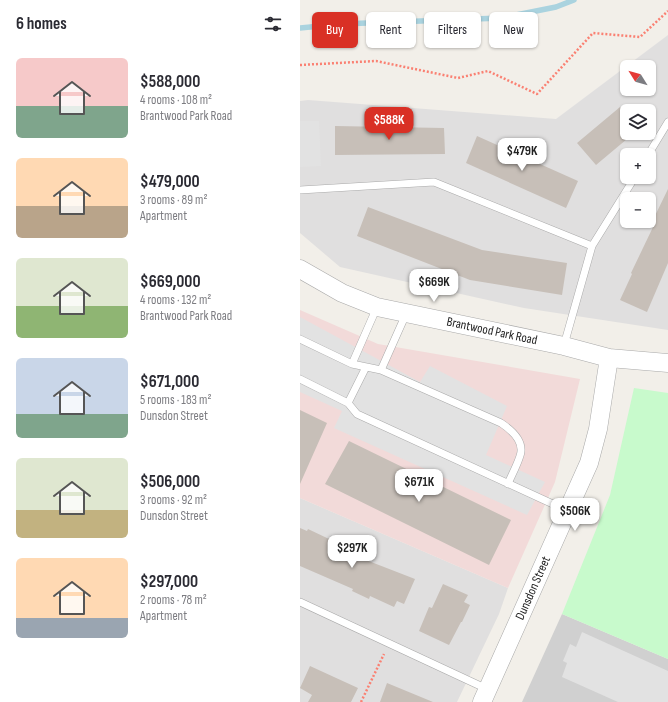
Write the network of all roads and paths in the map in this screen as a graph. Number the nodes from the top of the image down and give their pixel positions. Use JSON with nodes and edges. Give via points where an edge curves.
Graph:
{"nodes":[{"id":1,"x":668,"y":11,"type":"edge"},
{"id":2,"x":300,"y":65,"type":"edge"},
{"id":3,"x":668,"y":122,"type":"edge"},
{"id":4,"x":652,"y":148,"type":"edge"},
{"id":5,"x":631,"y":184,"type":"edge"},
{"id":6,"x":300,"y":190,"type":"edge"},
{"id":7,"x":592,"y":246,"type":"junction"},
{"id":8,"x":300,"y":268,"type":"edge"},
{"id":9,"x":377,"y":307,"type":"junction"},
{"id":10,"x":407,"y":313,"type":"junction"},
{"id":11,"x":300,"y":339,"type":"edge"},
{"id":12,"x":564,"y":346,"type":"junction"},
{"id":13,"x":609,"y":358,"type":"junction"},
{"id":14,"x":668,"y":363,"type":"edge"},
{"id":15,"x":352,"y":364,"type":"junction"},
{"id":16,"x":366,"y":367,"type":"junction"},
{"id":17,"x":381,"y":370,"type":"junction"},
{"id":18,"x":300,"y":379,"type":"edge"},
{"id":19,"x":348,"y":403,"type":"junction"},
{"id":20,"x":508,"y":484,"type":"junction"},
{"id":21,"x":568,"y":511,"type":"junction"},
{"id":22,"x":300,"y":602,"type":"edge"},
{"id":23,"x":389,"y":643,"type":"junction"},
{"id":24,"x":485,"y":696,"type":"edge"},
{"id":25,"x":361,"y":702,"type":"edge"}],
"edges":[{"from":1,"to":2,"type":"path","via":[[640,37],[593,33],[537,94],[488,71],[458,78],[376,61]]},
{"from":3,"to":4,"type":"lane"},
{"from":5,"to":7,"type":"lane"},
{"from":6,"to":7,"type":"lane","via":[[434,182]]},
{"from":7,"to":12,"type":"lane"},
{"from":8,"to":9,"type":"street","name":"Brantwood Park Road","via":[[342,293]]},
{"from":9,"to":10,"type":"street","name":"Brantwood Park Road"},
{"from":9,"to":15,"type":"lane"},
{"from":10,"to":12,"type":"street","name":"Brantwood Park Road"},
{"from":10,"to":17,"type":"lane"},
{"from":11,"to":15,"type":"lane"},
{"from":12,"to":13,"type":"street","name":"Brantwood Park Road"},
{"from":13,"to":14,"type":"street","name":"Brantwood Park Road"},
{"from":13,"to":21,"type":"street","name":"Dunsdon Street","via":[[593,451]]},
{"from":15,"to":16,"type":"lane"},
{"from":16,"to":17,"type":"lane"},
{"from":16,"to":19,"type":"lane"},
{"from":17,"to":20,"type":"lane","via":[[509,428],[520,442],[522,451]]},
{"from":18,"to":19,"type":"lane"},
{"from":19,"to":20,"type":"lane","via":[[357,414]]},
{"from":20,"to":21,"type":"lane"},
{"from":21,"to":24,"type":"street","name":"Dunsdon Street"},
{"from":22,"to":23,"type":"lane"},
{"from":23,"to":24,"type":"lane"},
{"from":23,"to":25,"type":"path"}]}
